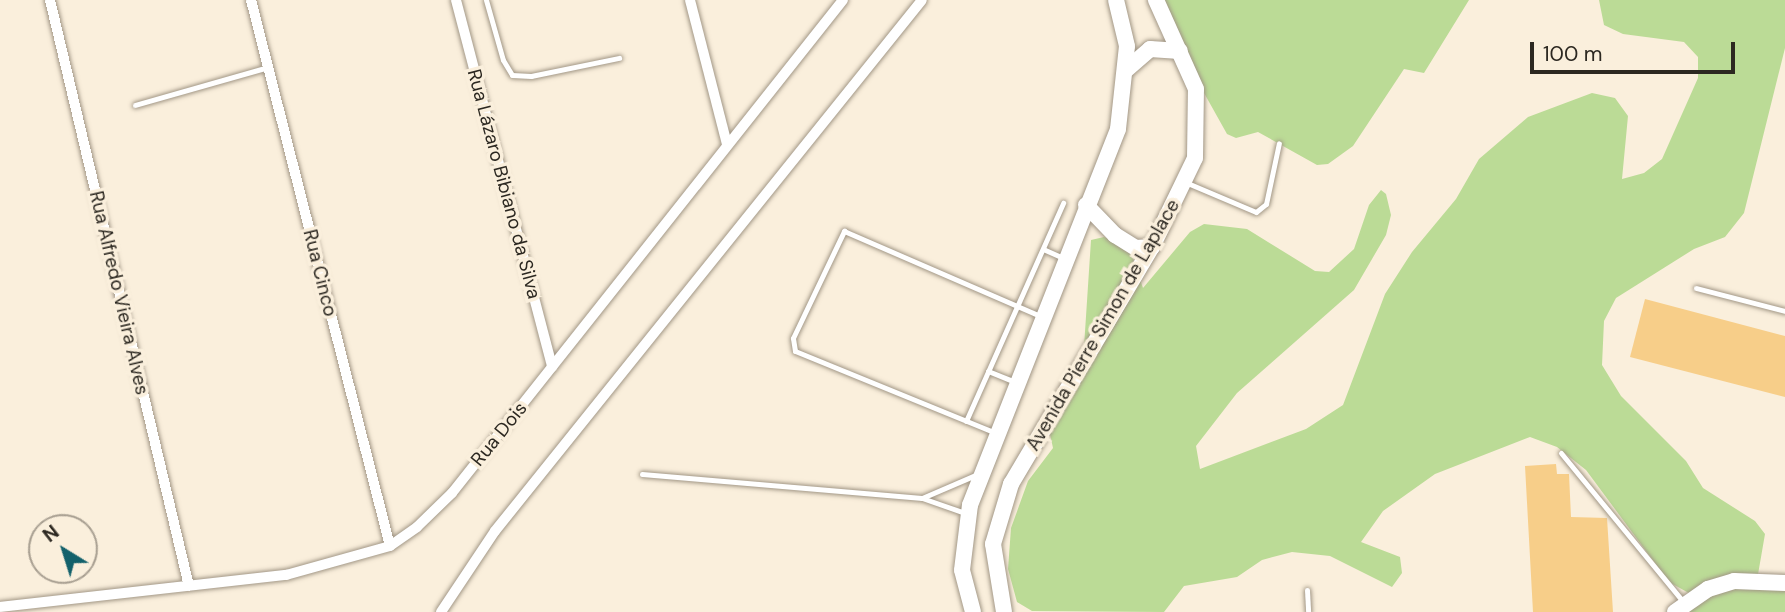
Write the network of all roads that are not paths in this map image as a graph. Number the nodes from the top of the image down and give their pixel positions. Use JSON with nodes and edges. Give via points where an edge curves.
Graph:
{"nodes":[{"id":1,"x":50,"y":0,"type":"edge"},
{"id":2,"x":251,"y":0,"type":"edge"},
{"id":3,"x":456,"y":0,"type":"edge"},
{"id":4,"x":486,"y":0,"type":"edge"},
{"id":5,"x":690,"y":0,"type":"edge"},
{"id":6,"x":843,"y":0,"type":"edge"},
{"id":7,"x":922,"y":0,"type":"edge"},
{"id":8,"x":1116,"y":0,"type":"edge"},
{"id":9,"x":1156,"y":0,"type":"edge"},
{"id":10,"x":1181,"y":51,"type":"junction"},
{"id":11,"x":619,"y":58,"type":"dead end"},
{"id":12,"x":268,"y":66,"type":"junction"},
{"id":13,"x":1126,"y":70,"type":"junction"},
{"id":14,"x":135,"y":105,"type":"dead end"},
{"id":15,"x":1279,"y":143,"type":"dead end"},
{"id":16,"x":727,"y":145,"type":"junction"},
{"id":17,"x":1185,"y":182,"type":"junction"},
{"id":18,"x":1063,"y":203,"type":"dead end"},
{"id":19,"x":1086,"y":205,"type":"junction"},
{"id":20,"x":1152,"y":247,"type":"junction"},
{"id":21,"x":1043,"y":249,"type":"junction"},
{"id":22,"x":1065,"y":259,"type":"junction"},
{"id":23,"x":1696,"y":288,"type":"dead end"},
{"id":24,"x":1017,"y":307,"type":"junction"},
{"id":25,"x":1785,"y":311,"type":"edge"},
{"id":26,"x":1043,"y":317,"type":"junction"},
{"id":27,"x":552,"y":368,"type":"junction"},
{"id":28,"x":988,"y":371,"type":"junction"},
{"id":29,"x":1016,"y":382,"type":"junction"},
{"id":30,"x":966,"y":421,"type":"junction"},
{"id":31,"x":996,"y":433,"type":"junction"},
{"id":32,"x":1561,"y":453,"type":"dead end"},
{"id":33,"x":981,"y":472,"type":"junction"},
{"id":34,"x":642,"y":474,"type":"dead end"},
{"id":35,"x":922,"y":498,"type":"junction"},
{"id":36,"x":968,"y":514,"type":"junction"},
{"id":37,"x":390,"y":546,"type":"junction"},
{"id":38,"x":993,"y":565,"type":"junction"},
{"id":39,"x":962,"y":570,"type":"junction"},
{"id":40,"x":1785,"y":583,"type":"edge"},
{"id":41,"x":189,"y":586,"type":"junction"},
{"id":42,"x":1307,"y":590,"type":"dead end"},
{"id":43,"x":0,"y":607,"type":"edge"},
{"id":44,"x":1679,"y":607,"type":"edge"},
{"id":45,"x":441,"y":612,"type":"edge"},
{"id":46,"x":973,"y":612,"type":"edge"},
{"id":47,"x":1004,"y":612,"type":"edge"},
{"id":48,"x":1308,"y":612,"type":"edge"}],
"edges":[{"from":1,"to":41,"type":"street","name":"Rua Alfredo Vieira Alves"},
{"from":2,"to":12,"type":"street","name":"Rua Cinco"},
{"from":3,"to":27,"type":"street","name":"Rua Lázaro Bibiano da Silva"},
{"from":4,"to":11,"type":"lane","via":[[503,60],[512,75],[531,76]]},
{"from":5,"to":16,"type":"street"},
{"from":6,"to":16,"type":"street","name":"Rua Dois"},
{"from":7,"to":45,"type":"street","via":[[495,531]]},
{"from":8,"to":13,"type":"street","name":"Avenida Pierre Simon de Laplace"},
{"from":9,"to":10,"type":"street","name":"Avenida Pierre Simon de Laplace"},
{"from":10,"to":13,"type":"street","via":[[1150,49]]},
{"from":10,"to":17,"type":"street","name":"Avenida Pierre Simon de Laplace","via":[[1196,89],[1199,115],[1195,158]]},
{"from":12,"to":14,"type":"lane"},
{"from":12,"to":37,"type":"street","name":"Rua Cinco"},
{"from":13,"to":19,"type":"street","name":"Avenida Pierre Simon de Laplace","via":[[1118,129]]},
{"from":15,"to":17,"type":"lane","via":[[1266,204],[1256,212]]},
{"from":16,"to":27,"type":"street","name":"Rua Dois"},
{"from":17,"to":20,"type":"street","name":"Avenida Pierre Simon de Laplace"},
{"from":18,"to":21,"type":"lane"},
{"from":19,"to":20,"type":"street","via":[[1115,235],[1136,248]]},
{"from":19,"to":22,"type":"street","name":"Avenida Pierre Simon de Laplace"},
{"from":20,"to":38,"type":"street","name":"Avenida Pierre Simon de Laplace","via":[[1011,484],[993,544]]},
{"from":21,"to":22,"type":"lane"},
{"from":21,"to":24,"type":"lane"},
{"from":22,"to":26,"type":"street","name":"Avenida Pierre Simon de Laplace"},
{"from":23,"to":25,"type":"lane"},
{"from":24,"to":26,"type":"lane"},
{"from":24,"to":28,"type":"lane"},
{"from":24,"to":30,"type":"lane","via":[[844,231],[832,249],[793,338],[795,351]]},
{"from":26,"to":29,"type":"street","name":"Avenida Pierre Simon de Laplace"},
{"from":27,"to":37,"type":"street","name":"Rua Dois","via":[[452,493]]},
{"from":28,"to":29,"type":"lane"},
{"from":28,"to":30,"type":"lane"},
{"from":29,"to":31,"type":"street","name":"Avenida Pierre Simon de Laplace"},
{"from":30,"to":31,"type":"lane"},
{"from":31,"to":33,"type":"street","name":"Avenida Pierre Simon de Laplace"},
{"from":32,"to":44,"type":"lane"},
{"from":33,"to":35,"type":"lane"},
{"from":33,"to":36,"type":"street","name":"Avenida Pierre Simon de Laplace"},
{"from":34,"to":35,"type":"lane"},
{"from":35,"to":36,"type":"lane"},
{"from":36,"to":39,"type":"street","name":"Avenida Pierre Simon de Laplace"},
{"from":37,"to":41,"type":"street","name":"Rua Dois","via":[[286,575]]},
{"from":38,"to":39,"type":"street"},
{"from":38,"to":47,"type":"street","name":"Avenida Pierre Simon de Laplace"},
{"from":39,"to":46,"type":"street","name":"Avenida Pierre Simon de Laplace"},
{"from":40,"to":44,"type":"street","via":[[1734,581]]},
{"from":41,"to":43,"type":"street","name":"Rua Dois"},
{"from":42,"to":48,"type":"lane"}]}
